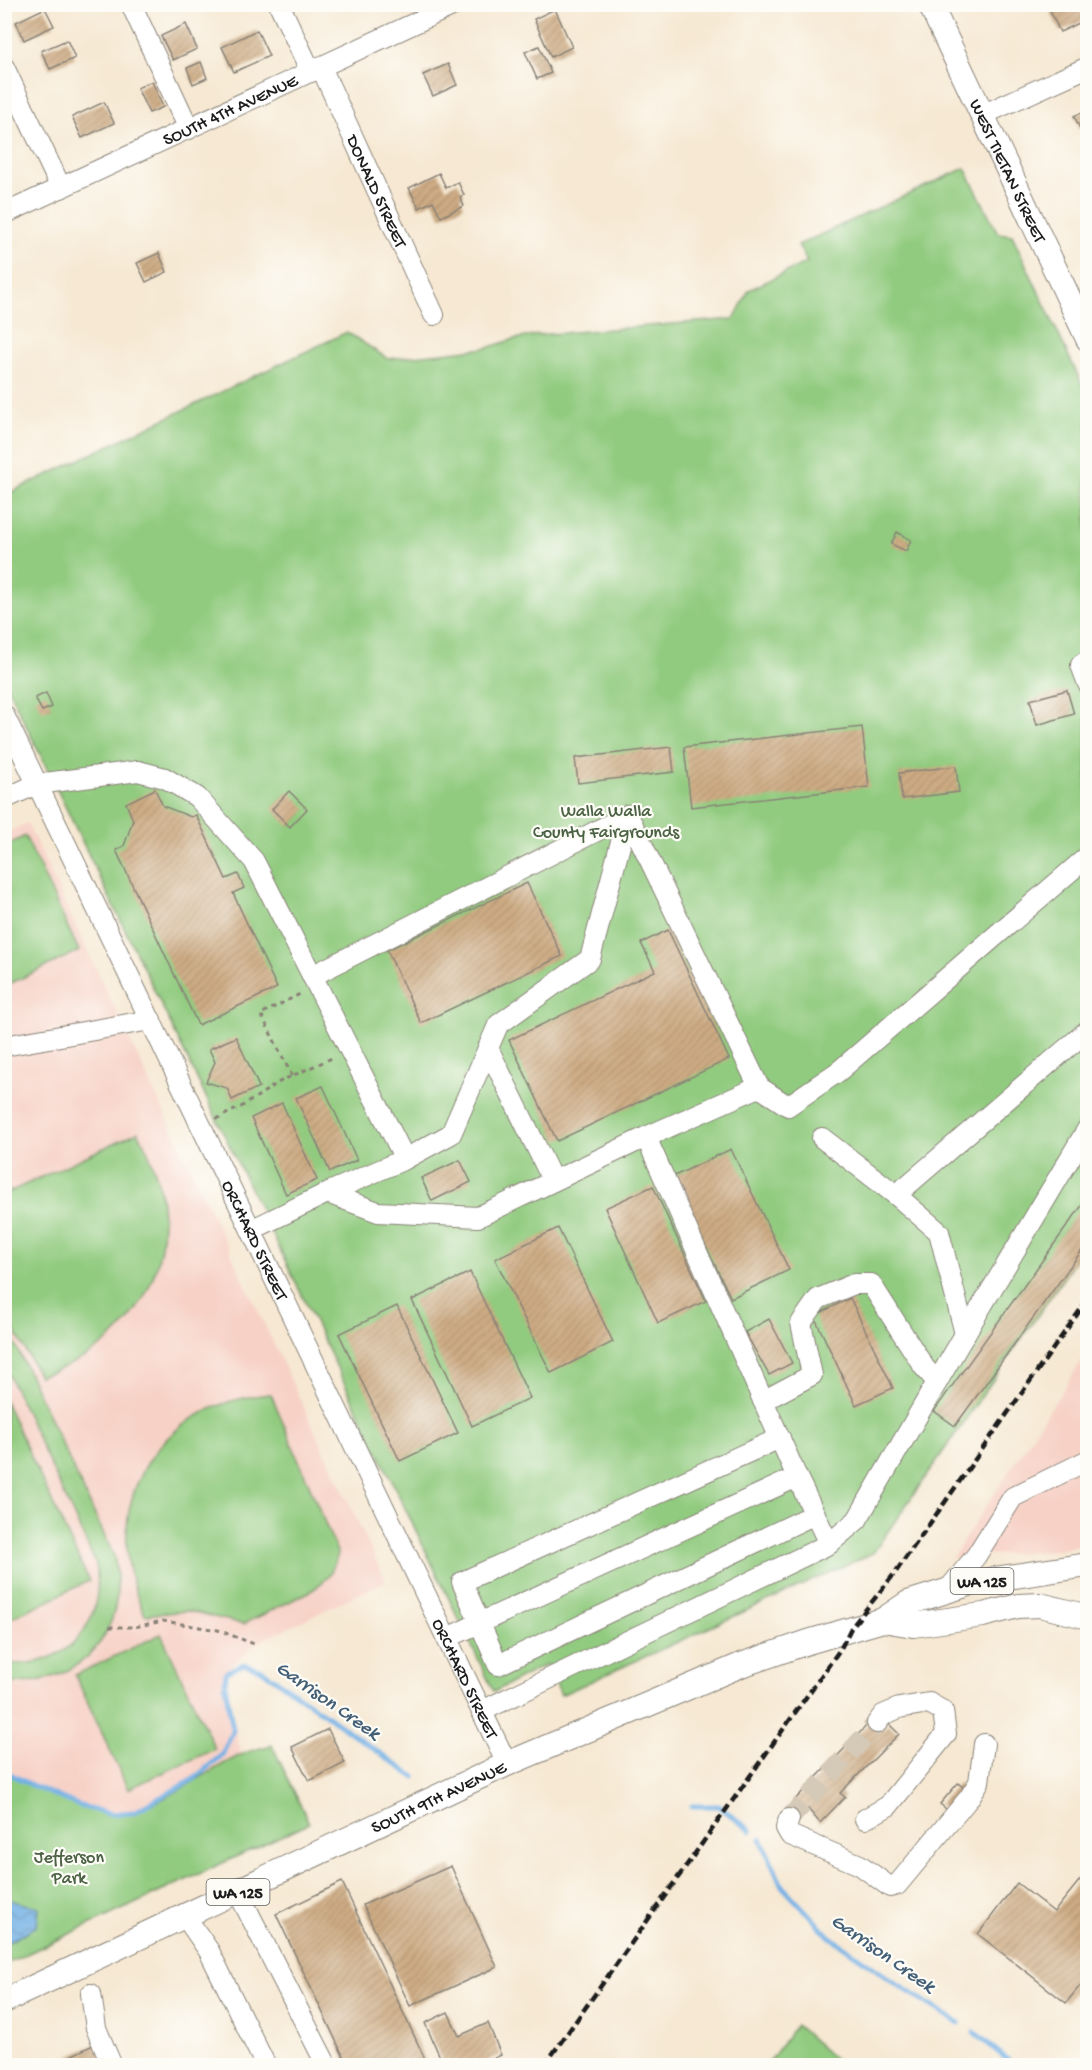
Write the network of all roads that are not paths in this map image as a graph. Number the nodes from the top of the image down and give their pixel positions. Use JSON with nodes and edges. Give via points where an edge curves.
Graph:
{"nodes":[{"id":1,"x":131,"y":4,"type":"edge"},
{"id":2,"x":279,"y":4,"type":"edge"},
{"id":3,"x":456,"y":4,"type":"edge"},
{"id":4,"x":930,"y":4,"type":"edge"},
{"id":5,"x":4,"y":67,"type":"edge"},
{"id":6,"x":1088,"y":67,"type":"edge"},
{"id":7,"x":316,"y":70,"type":"junction"},
{"id":8,"x":982,"y":116,"type":"junction"},
{"id":9,"x":189,"y":129,"type":"junction"},
{"id":10,"x":61,"y":188,"type":"junction"},
{"id":11,"x":4,"y":214,"type":"edge"},
{"id":12,"x":434,"y":315,"type":"dead end"},
{"id":13,"x":1088,"y":339,"type":"edge"},
{"id":14,"x":1088,"y":660,"type":"edge"},
{"id":15,"x":1088,"y":684,"type":"edge"},
{"id":16,"x":4,"y":715,"type":"edge"},
{"id":17,"x":37,"y":784,"type":"junction"},
{"id":18,"x":4,"y":800,"type":"edge"},
{"id":19,"x":628,"y":815,"type":"junction"},
{"id":20,"x":1088,"y":856,"type":"edge"},
{"id":21,"x":315,"y":981,"type":"junction"},
{"id":22,"x":151,"y":1020,"type":"junction"},
{"id":23,"x":1088,"y":1030,"type":"edge"},
{"id":24,"x":4,"y":1046,"type":"edge"},
{"id":25,"x":488,"y":1048,"type":"junction"},
{"id":26,"x":759,"y":1087,"type":"junction"},
{"id":27,"x":1088,"y":1128,"type":"edge"},
{"id":28,"x":646,"y":1137,"type":"junction"},
{"id":29,"x":822,"y":1138,"type":"dead end"},
{"id":30,"x":405,"y":1159,"type":"junction"},
{"id":31,"x":553,"y":1181,"type":"junction"},
{"id":32,"x":327,"y":1193,"type":"junction"},
{"id":33,"x":896,"y":1195,"type":"junction"},
{"id":34,"x":251,"y":1230,"type":"junction"},
{"id":35,"x":965,"y":1334,"type":"junction"},
{"id":36,"x":937,"y":1382,"type":"junction"},
{"id":37,"x":763,"y":1401,"type":"junction"},
{"id":38,"x":780,"y":1438,"type":"junction"},
{"id":39,"x":1088,"y":1460,"type":"edge"},
{"id":40,"x":797,"y":1477,"type":"junction"},
{"id":41,"x":815,"y":1514,"type":"junction"},
{"id":42,"x":829,"y":1544,"type":"junction"},
{"id":43,"x":1088,"y":1565,"type":"edge"},
{"id":44,"x":947,"y":1591,"type":"junction"},
{"id":45,"x":1088,"y":1617,"type":"edge"},
{"id":46,"x":883,"y":1620,"type":"junction"},
{"id":47,"x":480,"y":1624,"type":"junction"},
{"id":48,"x":447,"y":1638,"type":"junction"},
{"id":49,"x":482,"y":1711,"type":"junction"},
{"id":50,"x":877,"y":1723,"type":"tunnel mouth"},
{"id":51,"x":984,"y":1744,"type":"dead end"},
{"id":52,"x":507,"y":1764,"type":"junction"},
{"id":53,"x":789,"y":1819,"type":"dead end"},
{"id":54,"x":866,"y":1819,"type":"dead end"},
{"id":55,"x":238,"y":1892,"type":"junction"},
{"id":56,"x":185,"y":1916,"type":"junction"},
{"id":57,"x":92,"y":1994,"type":"dead end"},
{"id":58,"x":4,"y":2001,"type":"edge"},
{"id":59,"x":112,"y":2066,"type":"edge"},
{"id":60,"x":266,"y":2066,"type":"edge"},
{"id":61,"x":327,"y":2066,"type":"edge"}],
"edges":[{"from":1,"to":9,"type":"street"},
{"from":2,"to":7,"type":"street","name":"DONALD STREET"},
{"from":3,"to":7,"type":"street","name":"SOUTH 4TH AVENUE"},
{"from":4,"to":8,"type":"main road","name":"WEST TIETAN STREET"},
{"from":5,"to":10,"type":"street"},
{"from":6,"to":8,"type":"street"},
{"from":7,"to":9,"type":"street","name":"SOUTH 4TH AVENUE"},
{"from":7,"to":12,"type":"street","name":"DONALD STREET"},
{"from":8,"to":13,"type":"main road","name":"WEST TIETAN STREET"},
{"from":9,"to":10,"type":"street","name":"SOUTH 4TH AVENUE"},
{"from":10,"to":11,"type":"street","name":"SOUTH 4TH AVENUE"},
{"from":14,"to":15,"type":"street","via":[[1081,665]]},
{"from":16,"to":17,"type":"street","name":"ORCHARD STREET"},
{"from":17,"to":18,"type":"street"},
{"from":17,"to":21,"type":"street","via":[[138,771],[165,778],[197,797],[254,861]]},
{"from":17,"to":22,"type":"street","name":"ORCHARD STREET"},
{"from":19,"to":21,"type":"street"},
{"from":19,"to":25,"type":"street","via":[[590,959],[498,1025]]},
{"from":19,"to":26,"type":"street"},
{"from":20,"to":26,"type":"street","via":[[838,1071],[788,1106]]},
{"from":21,"to":30,"type":"street"},
{"from":22,"to":24,"type":"street"},
{"from":22,"to":34,"type":"street","name":"ORCHARD STREET"},
{"from":23,"to":33,"type":"street"},
{"from":25,"to":30,"type":"street","via":[[451,1134]]},
{"from":25,"to":31,"type":"street"},
{"from":26,"to":28,"type":"street"},
{"from":27,"to":35,"type":"street"},
{"from":28,"to":31,"type":"street"},
{"from":28,"to":37,"type":"street"},
{"from":29,"to":33,"type":"street"},
{"from":30,"to":32,"type":"street"},
{"from":31,"to":32,"type":"street","via":[[478,1217],[378,1212]]},
{"from":32,"to":34,"type":"street"},
{"from":33,"to":35,"type":"street","via":[[939,1232]]},
{"from":34,"to":48,"type":"street","name":"ORCHARD STREET"},
{"from":35,"to":36,"type":"street"},
{"from":36,"to":37,"type":"street","via":[[871,1284],[854,1284],[818,1299],[801,1323],[812,1375]]},
{"from":36,"to":42,"type":"street","via":[[857,1520]]},
{"from":37,"to":38,"type":"street"},
{"from":38,"to":40,"type":"street"},
{"from":38,"to":47,"type":"street","via":[[462,1582]]},
{"from":39,"to":44,"type":"street","via":[[1013,1497],[976,1556]]},
{"from":40,"to":41,"type":"street"},
{"from":40,"to":47,"type":"street"},
{"from":41,"to":42,"type":"street"},
{"from":41,"to":47,"type":"street","via":[[498,1665]]},
{"from":42,"to":49,"type":"street"},
{"from":43,"to":44,"type":"main road","name":"SOUTH 9TH AVENUE","number":"WA 125","via":[[975,1582]]},
{"from":44,"to":46,"type":"main road","name":"SOUTH 9TH AVENUE","number":"WA 125","via":[[908,1603]]},
{"from":45,"to":46,"type":"main road","name":"SOUTH 9TH AVENUE","number":"WA 125","via":[[1040,1605],[913,1625]]},
{"from":46,"to":52,"type":"main road","name":"SOUTH 9TH AVENUE","number":"WA 125","via":[[741,1665]]},
{"from":47,"to":48,"type":"street"},
{"from":48,"to":49,"type":"street","name":"ORCHARD STREET"},
{"from":49,"to":52,"type":"street","name":"ORCHARD STREET"},
{"from":50,"to":54,"type":"street","via":[[883,1714],[929,1703],[943,1711],[946,1734],[888,1806]]},
{"from":51,"to":53,"type":"street","via":[[979,1782],[897,1885],[890,1887],[860,1865],[790,1835],[786,1828]]},
{"from":52,"to":55,"type":"main road","name":"SOUTH 9TH AVENUE","number":"WA 125"},
{"from":55,"to":56,"type":"main road","name":"SOUTH 9TH AVENUE","number":"WA 125"},
{"from":55,"to":61,"type":"street"},
{"from":56,"to":58,"type":"main road","name":"SOUTH 9TH AVENUE","number":"WA 125"},
{"from":56,"to":60,"type":"street","via":[[209,1951]]},
{"from":57,"to":59,"type":"street","via":[[96,2028]]}]}
